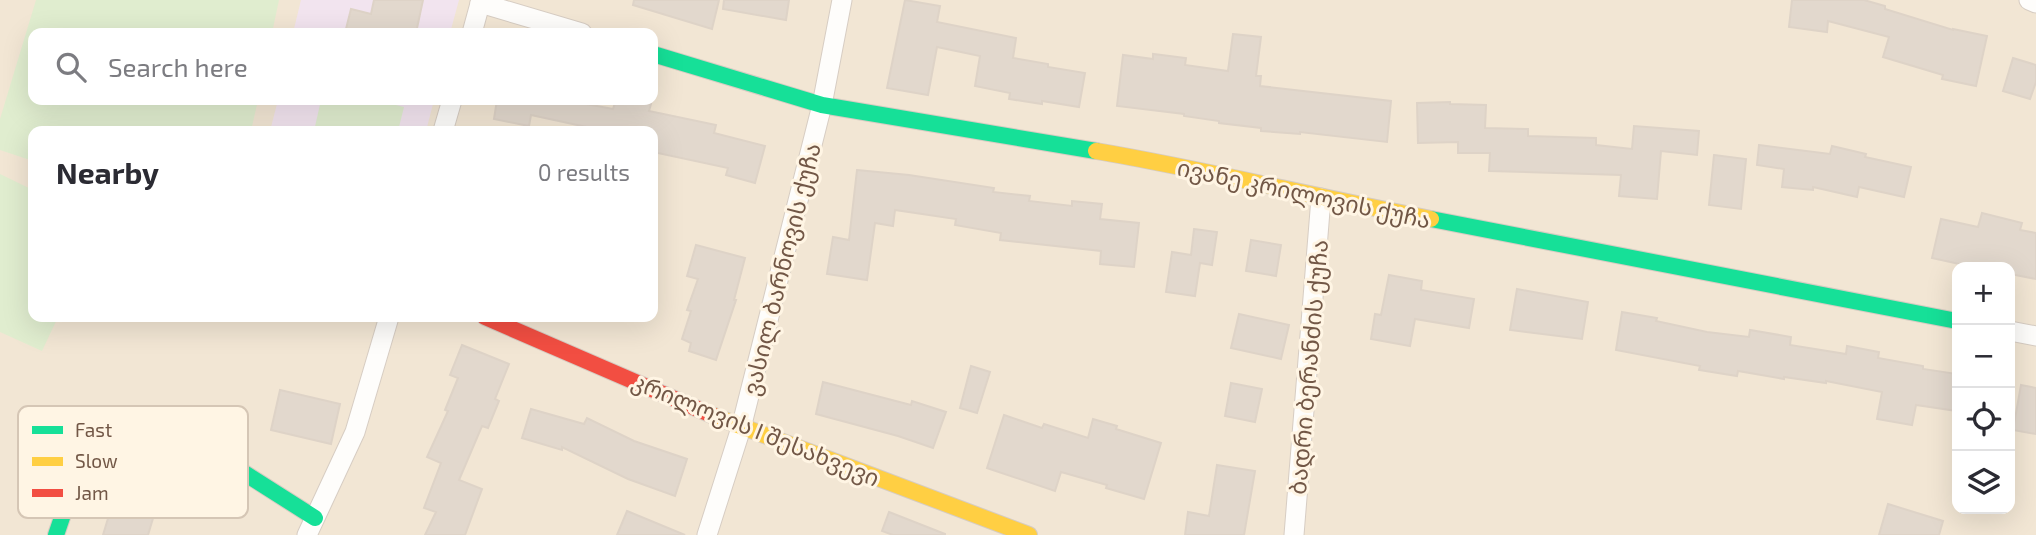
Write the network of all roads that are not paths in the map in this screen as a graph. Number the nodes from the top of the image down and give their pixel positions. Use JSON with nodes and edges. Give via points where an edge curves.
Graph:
{"nodes":[{"id":1,"x":842,"y":0,"type":"edge"},
{"id":2,"x":2029,"y":0,"type":"edge"},
{"id":3,"x":481,"y":1,"type":"edge"},
{"id":4,"x":2036,"y":3,"type":"edge"},
{"id":5,"x":473,"y":28,"type":"edge"},
{"id":6,"x":566,"y":28,"type":"edge"},
{"id":7,"x":658,"y":56,"type":"edge"},
{"id":8,"x":451,"y":105,"type":"edge"},
{"id":9,"x":822,"y":105,"type":"junction"},
{"id":10,"x":445,"y":126,"type":"edge"},
{"id":11,"x":1321,"y":198,"type":"junction"},
{"id":12,"x":1952,"y":320,"type":"edge"},
{"id":13,"x":388,"y":322,"type":"edge"},
{"id":14,"x":497,"y":322,"type":"edge"},
{"id":15,"x":2015,"y":332,"type":"edge"},
{"id":16,"x":2036,"y":336,"type":"edge"},
{"id":17,"x":741,"y":428,"type":"junction"},
{"id":18,"x":248,"y":481,"type":"edge"},
{"id":19,"x":62,"y":518,"type":"edge"},
{"id":20,"x":311,"y":526,"type":"edge"},
{"id":21,"x":56,"y":535,"type":"edge"},
{"id":22,"x":707,"y":535,"type":"edge"},
{"id":23,"x":1029,"y":535,"type":"edge"},
{"id":24,"x":1294,"y":535,"type":"edge"}],
"edges":[{"from":1,"to":9,"type":"street","name":"ვასილ ბარნოვის ქუჩა"},
{"from":2,"to":4,"type":"street"},
{"from":3,"to":5,"type":"street"},
{"from":3,"to":6,"type":"street"},
{"from":7,"to":9,"type":"street","name":"ივანე კრილოვის ქუჩა"},
{"from":8,"to":10,"type":"street"},
{"from":9,"to":11,"type":"street","name":"ივანე კრილოვის ქუჩა","via":[[1148,160]]},
{"from":9,"to":17,"type":"street","name":"ვასილ ბარნოვის ქუჩა"},
{"from":11,"to":12,"type":"street","name":"ივანე კრილოვის ქუჩა"},
{"from":11,"to":24,"type":"street","name":"ბადრი ბერანძის ქუჩა"},
{"from":13,"to":20,"type":"street","via":[[355,432]]},
{"from":14,"to":17,"type":"street","name":"კრილოვის I შესახვევი"},
{"from":15,"to":16,"type":"street"},
{"from":17,"to":22,"type":"street","name":"ვასილ ბარნოვის ქუჩა"},
{"from":17,"to":23,"type":"street","name":"კრილოვის I შესახვევი"},
{"from":18,"to":20,"type":"street"},
{"from":19,"to":21,"type":"street"}]}
